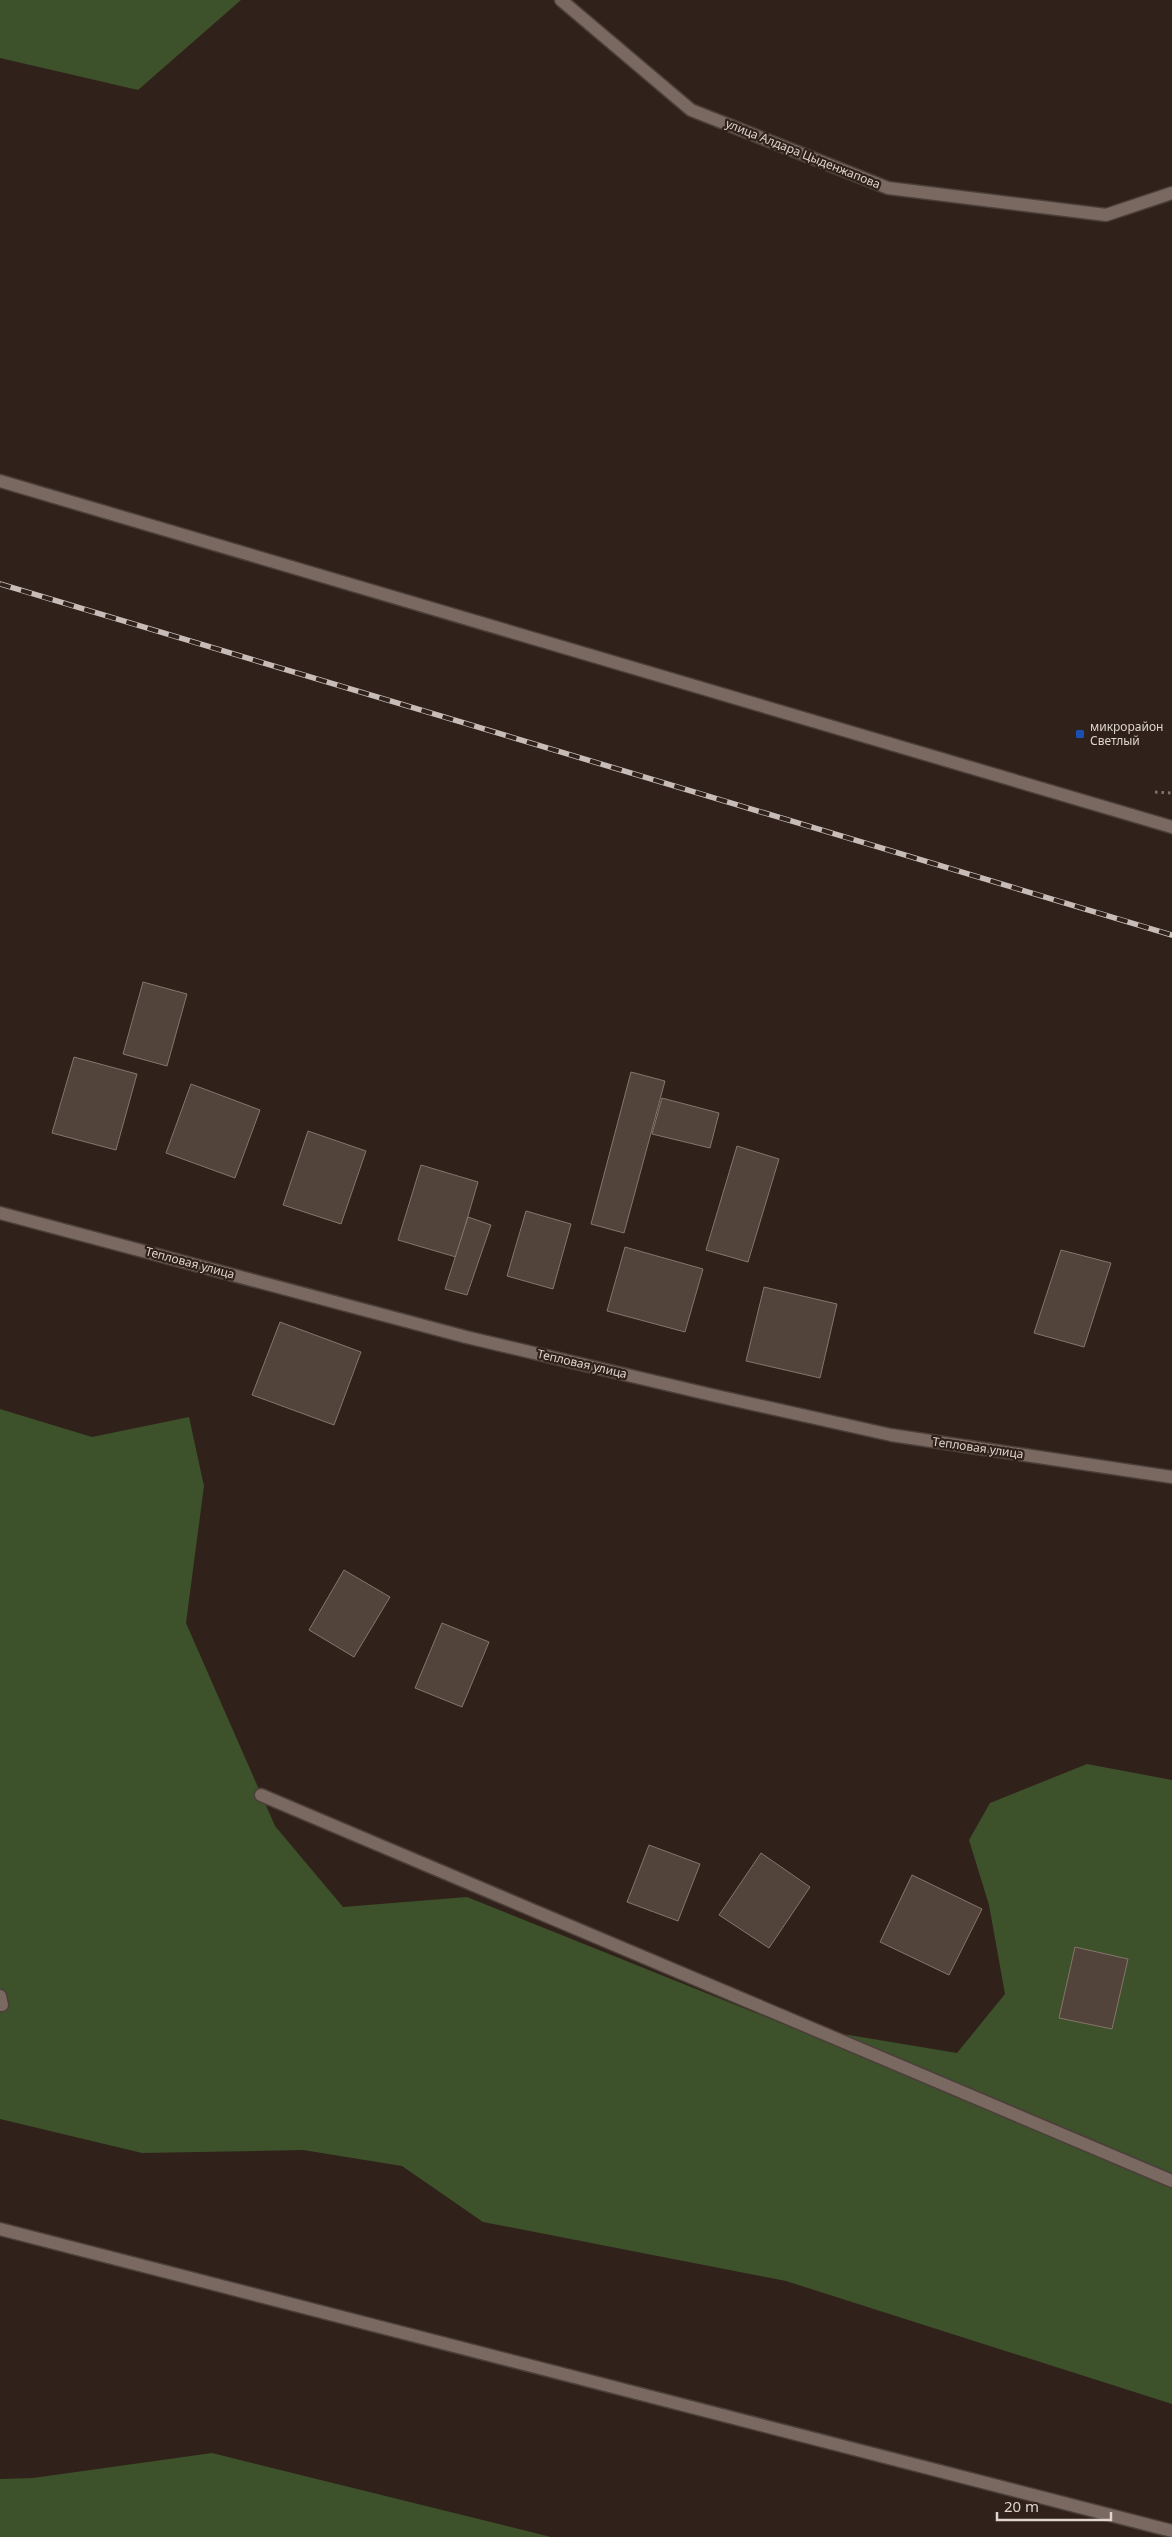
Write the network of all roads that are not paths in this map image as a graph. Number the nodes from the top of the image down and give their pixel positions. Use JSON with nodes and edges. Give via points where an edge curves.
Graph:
{"nodes":[{"id":1,"x":561,"y":0,"type":"edge"},
{"id":2,"x":1172,"y":193,"type":"edge"},
{"id":3,"x":0,"y":481,"type":"edge"},
{"id":4,"x":1172,"y":828,"type":"edge"},
{"id":5,"x":0,"y":1213,"type":"edge"},
{"id":6,"x":1172,"y":1477,"type":"edge"},
{"id":7,"x":261,"y":1795,"type":"dead end"},
{"id":8,"x":0,"y":1996,"type":"edge"},
{"id":9,"x":0,"y":2005,"type":"edge"},
{"id":10,"x":1172,"y":2180,"type":"edge"},
{"id":11,"x":0,"y":2229,"type":"edge"},
{"id":12,"x":1172,"y":2530,"type":"edge"}],
"edges":[{"from":1,"to":2,"type":"street","name":"улица Алдара Цыденжапова","via":[[691,110],[888,188],[1106,215]]},
{"from":3,"to":4,"type":"street"},
{"from":5,"to":6,"type":"street","name":"Тепловая улица","via":[[466,1337],[712,1395],[892,1435]]},
{"from":7,"to":10,"type":"street"},
{"from":8,"to":9,"type":"street"},
{"from":11,"to":12,"type":"street"}]}
